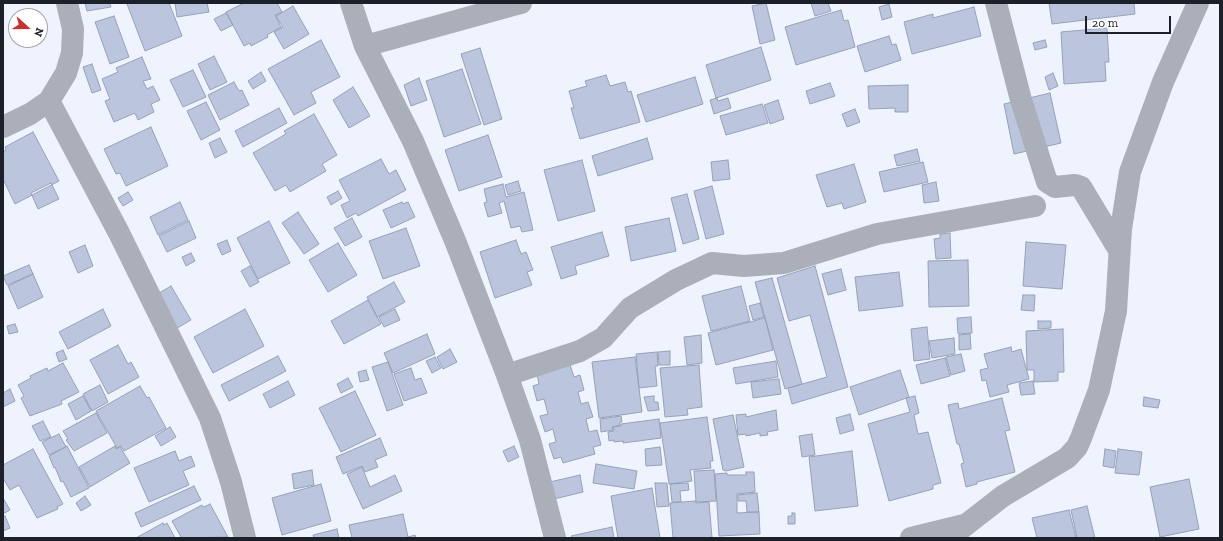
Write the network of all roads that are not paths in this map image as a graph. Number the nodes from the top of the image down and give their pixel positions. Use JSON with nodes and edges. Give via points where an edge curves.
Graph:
{"nodes":[{"id":1,"x":67,"y":3,"type":"edge"},
{"id":2,"x":351,"y":3,"type":"edge"},
{"id":3,"x":521,"y":3,"type":"edge"},
{"id":4,"x":996,"y":3,"type":"edge"},
{"id":5,"x":1198,"y":3,"type":"edge"},
{"id":6,"x":365,"y":46,"type":"junction"},
{"id":7,"x":50,"y":101,"type":"junction"},
{"id":8,"x":3,"y":127,"type":"edge"},
{"id":9,"x":1035,"y":206,"type":"dead end"},
{"id":10,"x":1120,"y":250,"type":"junction"},
{"id":11,"x":507,"y":375,"type":"junction"},
{"id":12,"x":958,"y":531,"type":"edge"},
{"id":13,"x":244,"y":538,"type":"edge"},
{"id":14,"x":555,"y":538,"type":"edge"},
{"id":15,"x":911,"y":538,"type":"edge"}],
"edges":[{"from":1,"to":7,"type":"street","via":[[73,28],[72,54],[66,73]]},
{"from":2,"to":6,"type":"street"},
{"from":3,"to":6,"type":"street"},
{"from":4,"to":10,"type":"street","via":[[1021,100],[1047,182],[1055,187],[1081,187]]},
{"from":5,"to":10,"type":"street","via":[[1163,82],[1130,172]]},
{"from":6,"to":11,"type":"street","via":[[413,141]]},
{"from":7,"to":8,"type":"street"},
{"from":7,"to":13,"type":"street","via":[[119,233],[210,418],[231,482]]},
{"from":9,"to":11,"type":"street","via":[[877,234],[784,262],[744,266],[712,263],[676,280],[630,308],[603,338],[580,351]]},
{"from":10,"to":12,"type":"street","via":[[1116,311],[1099,390],[1077,447],[1067,458],[1003,496]]},
{"from":11,"to":14,"type":"street","via":[[528,434]]},
{"from":12,"to":15,"type":"street"}]}
